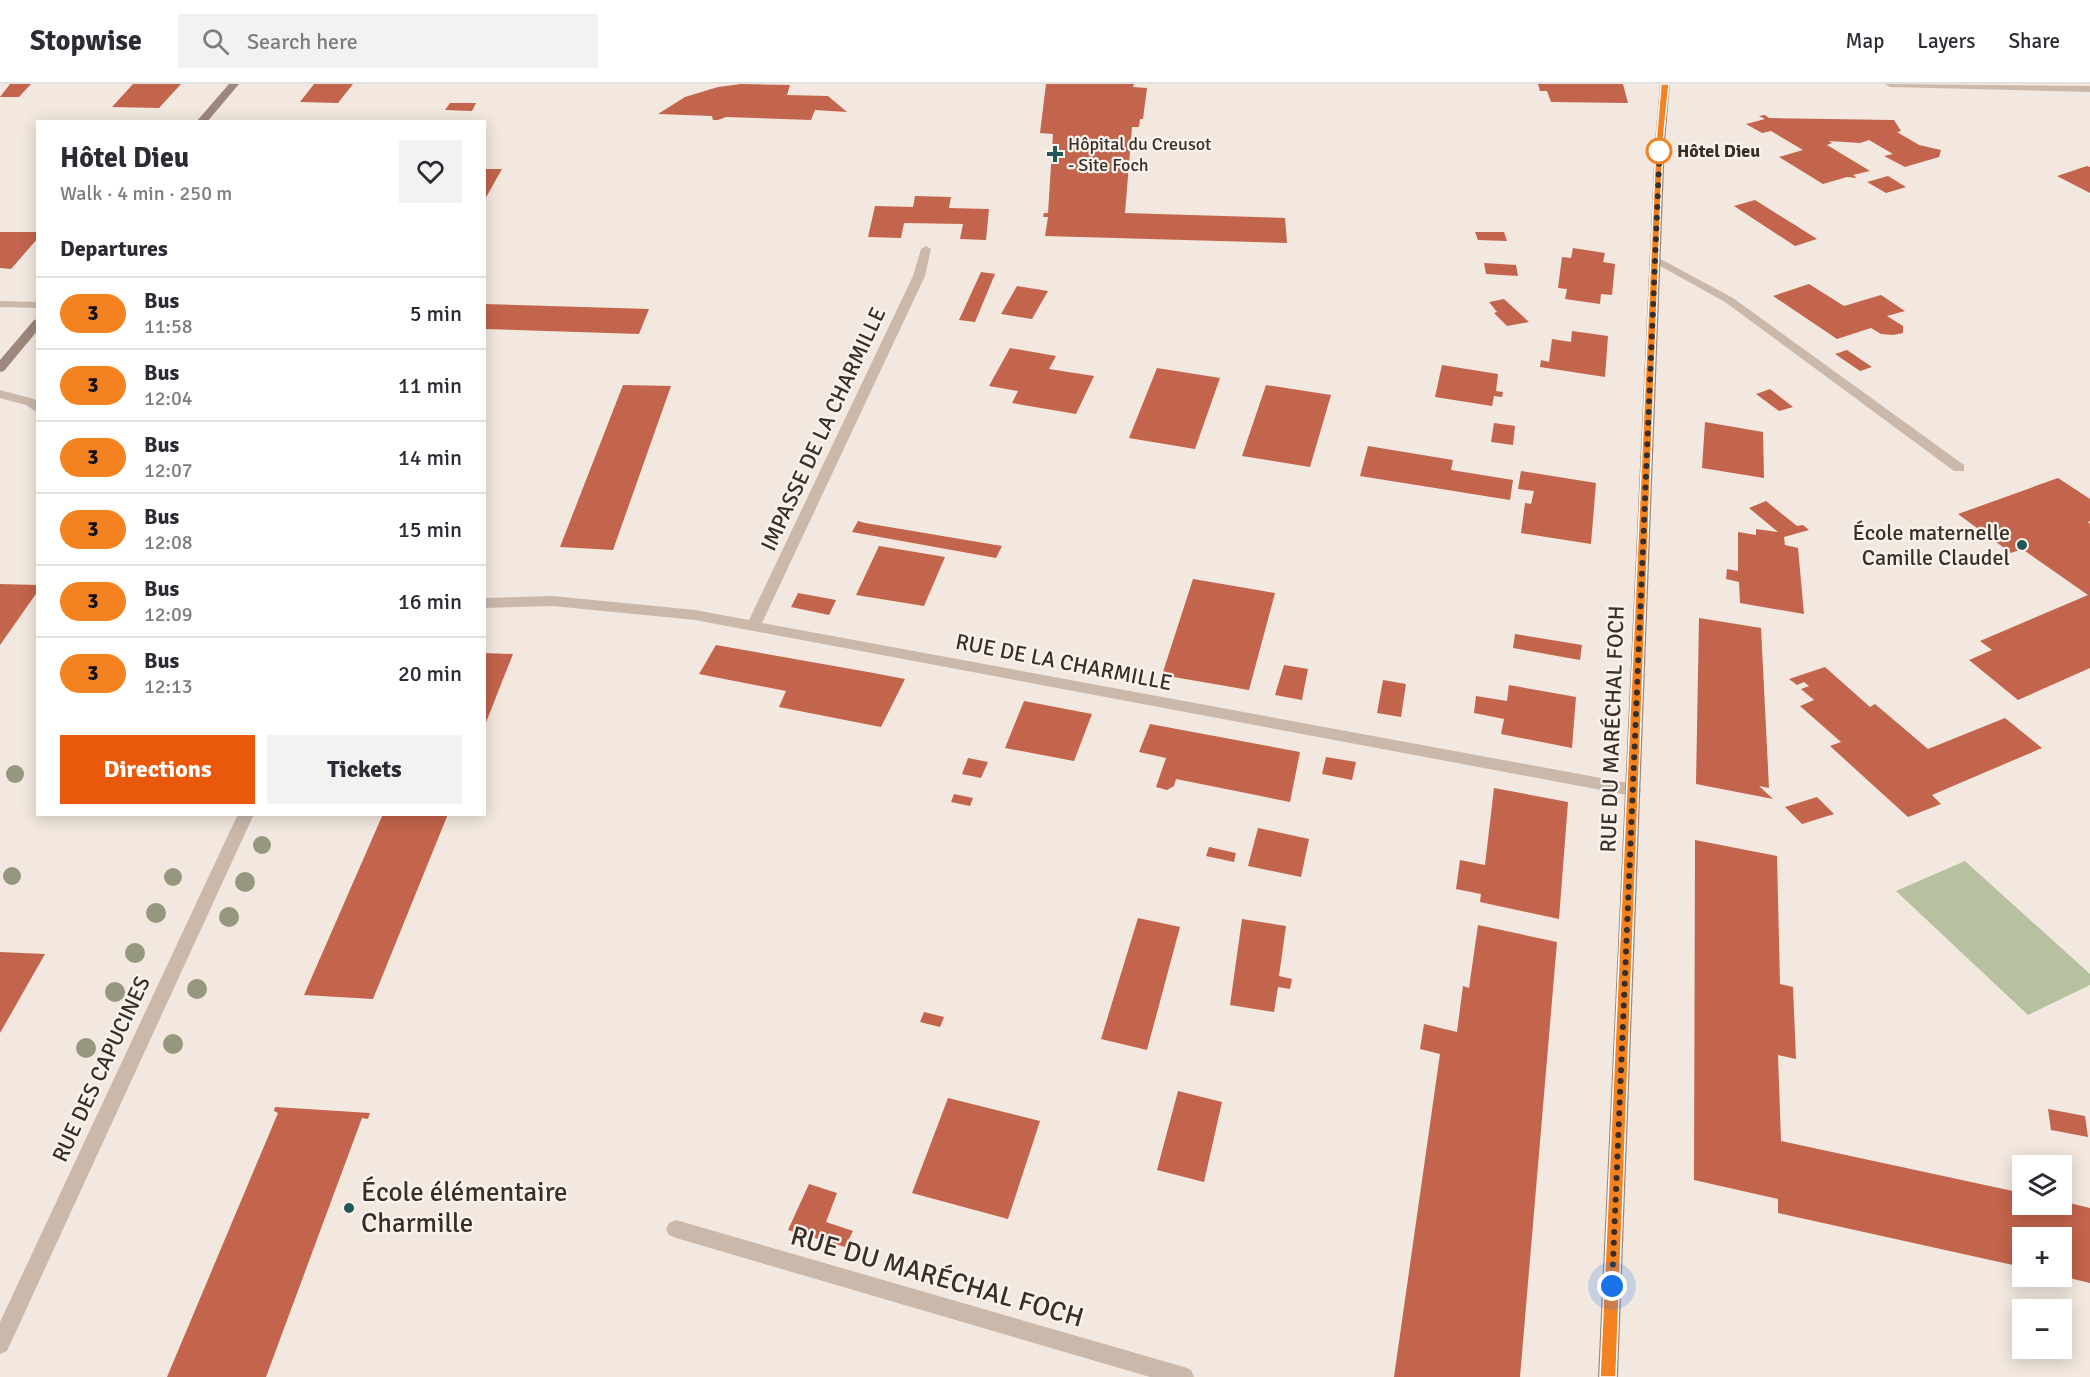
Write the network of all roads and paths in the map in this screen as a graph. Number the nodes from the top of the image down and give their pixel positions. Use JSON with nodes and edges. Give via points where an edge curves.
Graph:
{"nodes":[{"id":1,"x":234,"y":84,"type":"edge"},
{"id":2,"x":1665,"y":84,"type":"edge"},
{"id":3,"x":1890,"y":84,"type":"edge"},
{"id":4,"x":2090,"y":89,"type":"edge"},
{"id":5,"x":203,"y":120,"type":"edge"},
{"id":6,"x":926,"y":249,"type":"dead end"},
{"id":7,"x":1655,"y":259,"type":"junction"},
{"id":8,"x":0,"y":304,"type":"edge"},
{"id":9,"x":36,"y":305,"type":"edge"},
{"id":10,"x":36,"y":324,"type":"edge"},
{"id":11,"x":0,"y":368,"type":"edge"},
{"id":12,"x":0,"y":394,"type":"edge"},
{"id":13,"x":36,"y":407,"type":"edge"},
{"id":14,"x":1959,"y":468,"type":"dead end"},
{"id":15,"x":486,"y":603,"type":"edge"},
{"id":16,"x":753,"y":626,"type":"junction"},
{"id":17,"x":1633,"y":790,"type":"junction"},
{"id":18,"x":245,"y":816,"type":"edge"},
{"id":19,"x":676,"y":1229,"type":"dead end"},
{"id":20,"x":0,"y":1344,"type":"edge"},
{"id":21,"x":1184,"y":1377,"type":"edge"},
{"id":22,"x":1608,"y":1377,"type":"edge"}],
"edges":[{"from":1,"to":5,"type":"main road"},
{"from":2,"to":7,"type":"main road","name":"RUE DU MARÉCHAL FOCH"},
{"from":3,"to":4,"type":"street"},
{"from":6,"to":16,"type":"street","name":"IMPASSE DE LA CHARMILLE","via":[[919,276]]},
{"from":7,"to":14,"type":"street","via":[[1729,300]]},
{"from":7,"to":17,"type":"main road","name":"RUE DU MARÉCHAL FOCH"},
{"from":8,"to":9,"type":"street"},
{"from":10,"to":11,"type":"main road"},
{"from":12,"to":13,"type":"street"},
{"from":15,"to":16,"type":"street","name":"RUE DE LA CHARMILLE","via":[[553,601],[629,606]]},
{"from":16,"to":17,"type":"street","name":"RUE DE LA CHARMILLE"},
{"from":17,"to":22,"type":"main road","name":"RUE DU MARÉCHAL FOCH"},
{"from":18,"to":20,"type":"street","name":"RUE DES CAPUCINES"},
{"from":19,"to":21,"type":"street","name":"RUE DU MARÉCHAL FOCH"}]}
